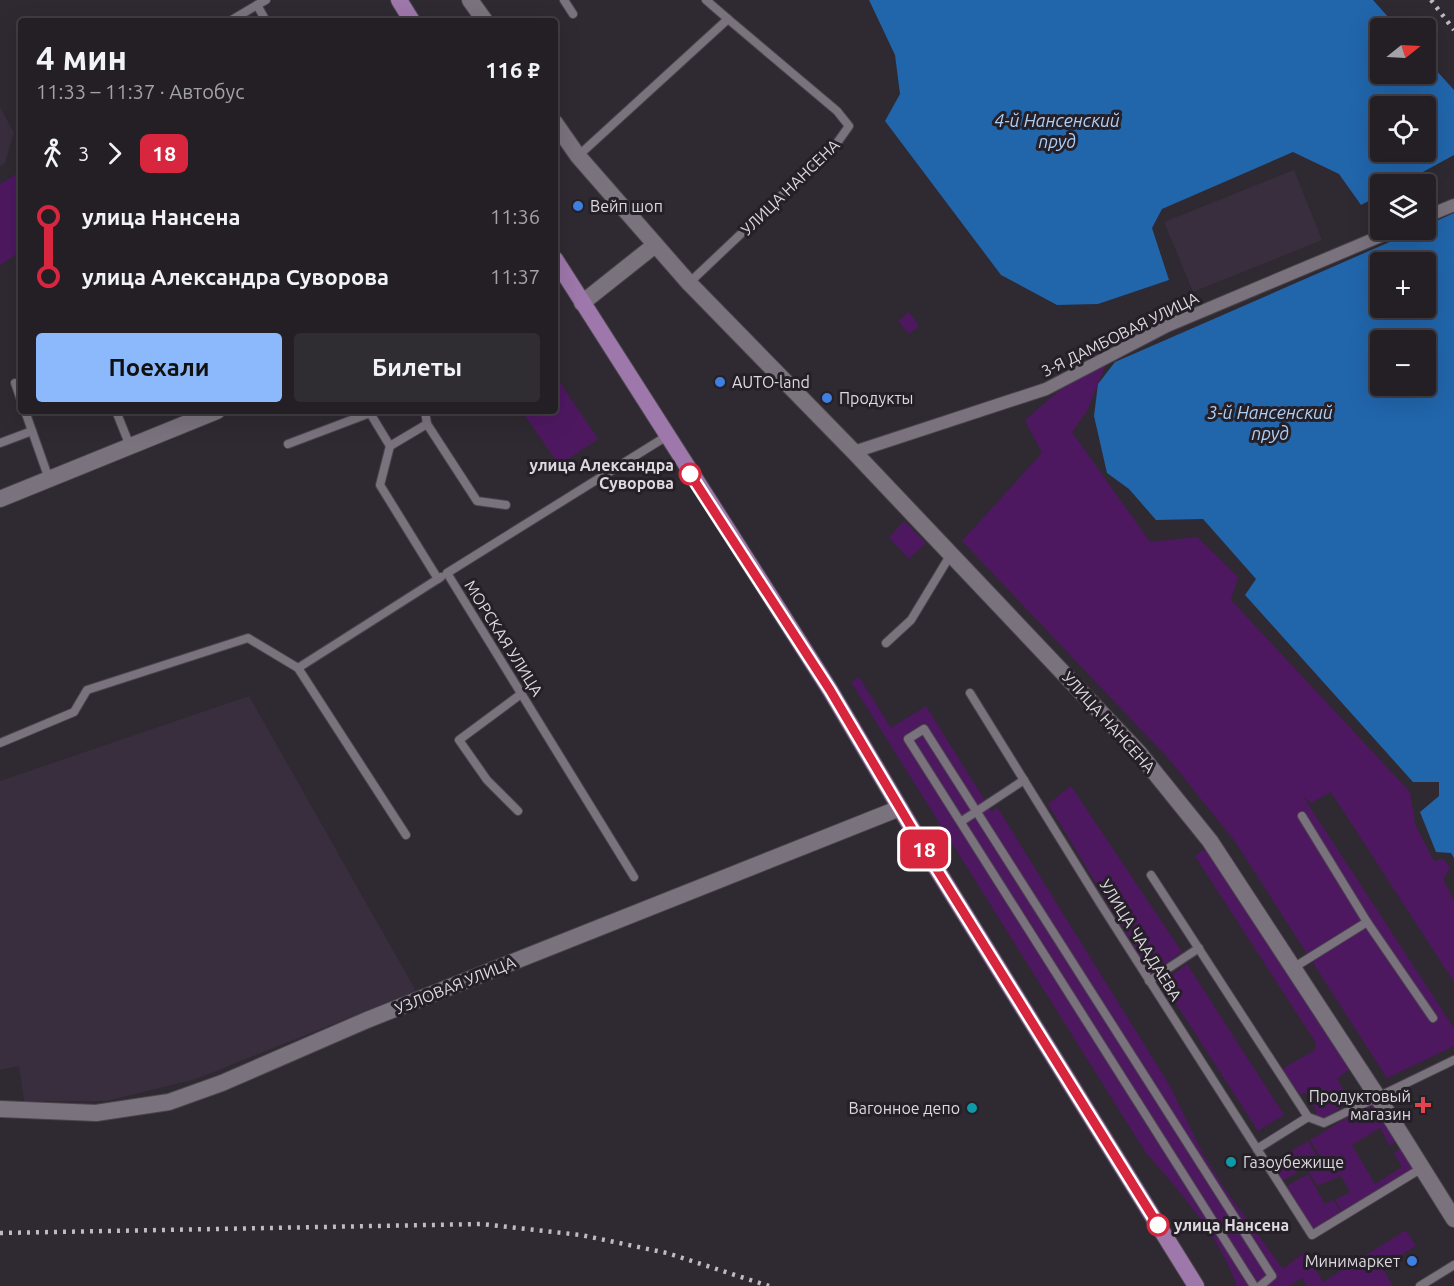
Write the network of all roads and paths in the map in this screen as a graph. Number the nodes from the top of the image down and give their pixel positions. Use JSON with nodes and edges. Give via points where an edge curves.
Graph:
{"nodes":[{"id":1,"x":266,"y":0,"type":"edge"},
{"id":2,"x":399,"y":0,"type":"edge"},
{"id":3,"x":470,"y":0,"type":"edge"},
{"id":4,"x":564,"y":0,"type":"edge"},
{"id":5,"x":706,"y":0,"type":"edge"},
{"id":6,"x":257,"y":5,"type":"junction"},
{"id":7,"x":573,"y":14,"type":"dead end"},
{"id":8,"x":235,"y":18,"type":"edge"},
{"id":9,"x":264,"y":18,"type":"edge"},
{"id":10,"x":410,"y":18,"type":"edge"},
{"id":11,"x":482,"y":18,"type":"edge"},
{"id":12,"x":728,"y":19,"type":"junction"},
{"id":13,"x":558,"y":127,"type":"edge"},
{"id":14,"x":578,"y":156,"type":"junction"},
{"id":15,"x":1454,"y":206,"type":"edge"},
{"id":16,"x":1436,"y":213,"type":"edge"},
{"id":17,"x":1371,"y":240,"type":"edge"},
{"id":18,"x":655,"y":245,"type":"junction"},
{"id":19,"x":558,"y":269,"type":"edge"},
{"id":20,"x":689,"y":283,"type":"junction"},
{"id":21,"x":582,"y":303,"type":"junction"},
{"id":22,"x":15,"y":383,"type":"dead end"},
{"id":23,"x":18,"y":392,"type":"edge"},
{"id":24,"x":26,"y":414,"type":"edge"},
{"id":25,"x":117,"y":414,"type":"edge"},
{"id":26,"x":205,"y":414,"type":"edge"},
{"id":27,"x":367,"y":414,"type":"edge"},
{"id":28,"x":371,"y":414,"type":"edge"},
{"id":29,"x":425,"y":414,"type":"edge"},
{"id":30,"x":427,"y":424,"type":"junction"},
{"id":31,"x":32,"y":431,"type":"junction"},
{"id":32,"x":666,"y":436,"type":"junction"},
{"id":33,"x":0,"y":443,"type":"edge"},
{"id":34,"x":288,"y":444,"type":"dead end"},
{"id":35,"x":130,"y":446,"type":"junction"},
{"id":36,"x":390,"y":446,"type":"junction"},
{"id":37,"x":854,"y":452,"type":"junction"},
{"id":38,"x":49,"y":479,"type":"junction"},
{"id":39,"x":0,"y":499,"type":"edge"},
{"id":40,"x":507,"y":504,"type":"dead end"},
{"id":41,"x":951,"y":554,"type":"junction"},
{"id":42,"x":447,"y":573,"type":"junction"},
{"id":43,"x":438,"y":579,"type":"junction"},
{"id":44,"x":886,"y":643,"type":"dead end"},
{"id":45,"x":298,"y":668,"type":"junction"},
{"id":46,"x":970,"y":693,"type":"dead end"},
{"id":47,"x":521,"y":694,"type":"junction"},
{"id":48,"x":0,"y":743,"type":"edge"},
{"id":49,"x":1024,"y":780,"type":"junction"},
{"id":50,"x":900,"y":808,"type":"junction"},
{"id":51,"x":518,"y":811,"type":"dead end"},
{"id":52,"x":977,"y":811,"type":"junction"},
{"id":53,"x":1302,"y":816,"type":"dead end"},
{"id":54,"x":962,"y":821,"type":"junction"},
{"id":55,"x":406,"y":835,"type":"dead end"},
{"id":56,"x":1151,"y":875,"type":"dead end"},
{"id":57,"x":634,"y":877,"type":"dead end"},
{"id":58,"x":1367,"y":922,"type":"junction"},
{"id":59,"x":1199,"y":948,"type":"junction"},
{"id":60,"x":1293,"y":968,"type":"junction"},
{"id":61,"x":1149,"y":981,"type":"junction"},
{"id":62,"x":1433,"y":1018,"type":"dead end"},
{"id":63,"x":1454,"y":1060,"type":"edge"},
{"id":64,"x":1377,"y":1096,"type":"junction"},
{"id":65,"x":0,"y":1109,"type":"edge"},
{"id":66,"x":1308,"y":1117,"type":"junction"},
{"id":67,"x":1257,"y":1149,"type":"junction"},
{"id":68,"x":1422,"y":1168,"type":"junction"},
{"id":69,"x":1454,"y":1220,"type":"edge"},
{"id":70,"x":1454,"y":1265,"type":"edge"},
{"id":71,"x":1196,"y":1286,"type":"edge"},
{"id":72,"x":1254,"y":1286,"type":"edge"},
{"id":73,"x":1260,"y":1286,"type":"edge"},
{"id":74,"x":1420,"y":1286,"type":"edge"}],
"edges":[{"from":1,"to":6,"type":"lane"},
{"from":2,"to":10,"type":"main road"},
{"from":3,"to":11,"type":"street"},
{"from":4,"to":7,"type":"lane"},
{"from":5,"to":12,"type":"lane","name":"УЛИЦА НАНСЕНА"},
{"from":6,"to":8,"type":"lane"},
{"from":6,"to":9,"type":"lane"},
{"from":12,"to":14,"type":"lane"},
{"from":12,"to":20,"type":"lane","name":"УЛИЦА НАНСЕНА","via":[[837,111],[849,126],[837,143]]},
{"from":13,"to":14,"type":"street","name":"УЛИЦА НАНСЕНА"},
{"from":14,"to":18,"type":"street","name":"УЛИЦА НАНСЕНА"},
{"from":15,"to":16,"type":"street"},
{"from":17,"to":37,"type":"street","name":"3-Я ДАМБОВАЯ УЛИЦА","via":[[1167,326],[1046,389]]},
{"from":18,"to":20,"type":"street","name":"УЛИЦА НАНСЕНА"},
{"from":18,"to":21,"type":"street"},
{"from":19,"to":21,"type":"main road"},
{"from":20,"to":37,"type":"street","name":"УЛИЦА НАНСЕНА"},
{"from":21,"to":32,"type":"main road"},
{"from":22,"to":23,"type":"lane"},
{"from":24,"to":31,"type":"lane"},
{"from":25,"to":35,"type":"lane"},
{"from":26,"to":35,"type":"street"},
{"from":27,"to":34,"type":"lane"},
{"from":28,"to":36,"type":"lane"},
{"from":29,"to":30,"type":"lane"},
{"from":30,"to":36,"type":"lane"},
{"from":30,"to":40,"type":"lane","via":[[477,501]]},
{"from":31,"to":33,"type":"lane"},
{"from":31,"to":38,"type":"lane"},
{"from":32,"to":42,"type":"lane","name":"МОРСКАЯ УЛИЦА"},
{"from":32,"to":50,"type":"main road","via":[[830,690]]},
{"from":35,"to":38,"type":"street"},
{"from":36,"to":43,"type":"lane","via":[[380,485]]},
{"from":37,"to":41,"type":"street","name":"УЛИЦА НАНСЕНА"},
{"from":38,"to":39,"type":"street"},
{"from":41,"to":44,"type":"lane","via":[[911,620]]},
{"from":41,"to":60,"type":"street","name":"УЛИЦА НАНСЕНА","via":[[1139,753],[1210,841]]},
{"from":42,"to":43,"type":"lane"},
{"from":42,"to":47,"type":"lane","name":"МОРСКАЯ УЛИЦА"},
{"from":43,"to":45,"type":"lane"},
{"from":45,"to":48,"type":"lane","via":[[248,638],[87,690],[74,712]]},
{"from":45,"to":55,"type":"lane"},
{"from":46,"to":49,"type":"lane","name":"УЛИЦА ЧААДАЕВА"},
{"from":47,"to":51,"type":"lane","via":[[459,740],[487,780]]},
{"from":47,"to":57,"type":"lane","name":"МОРСКАЯ УЛИЦА"},
{"from":49,"to":52,"type":"lane"},
{"from":49,"to":61,"type":"lane","name":"УЛИЦА ЧААДАЕВА"},
{"from":50,"to":65,"type":"street","name":"УЗЛОВАЯ УЛИЦА","via":[[169,1102],[96,1113]]},
{"from":50,"to":71,"type":"main road"},
{"from":52,"to":54,"type":"lane"},
{"from":52,"to":54,"type":"lane","via":[[924,729],[908,739]]},
{"from":52,"to":73,"type":"lane","via":[[1272,1276]]},
{"from":53,"to":58,"type":"lane"},
{"from":54,"to":72,"type":"lane"},
{"from":56,"to":59,"type":"lane"},
{"from":58,"to":60,"type":"lane"},
{"from":58,"to":62,"type":"lane"},
{"from":59,"to":61,"type":"lane"},
{"from":59,"to":66,"type":"lane"},
{"from":60,"to":64,"type":"street","name":"УЛИЦА НАНСЕНА"},
{"from":61,"to":67,"type":"lane","name":"УЛИЦА ЧААДАЕВА"},
{"from":63,"to":64,"type":"lane"},
{"from":64,"to":66,"type":"lane","via":[[1324,1123]]},
{"from":64,"to":68,"type":"street","name":"УЛИЦА НАНСЕНА"},
{"from":66,"to":67,"type":"lane"},
{"from":67,"to":68,"type":"lane","name":"УЛИЦА ЧААДАЕВА","via":[[1312,1234]]},
{"from":68,"to":69,"type":"street","name":"УЛИЦА НАНСЕНА"},
{"from":70,"to":74,"type":"lane"}]}
